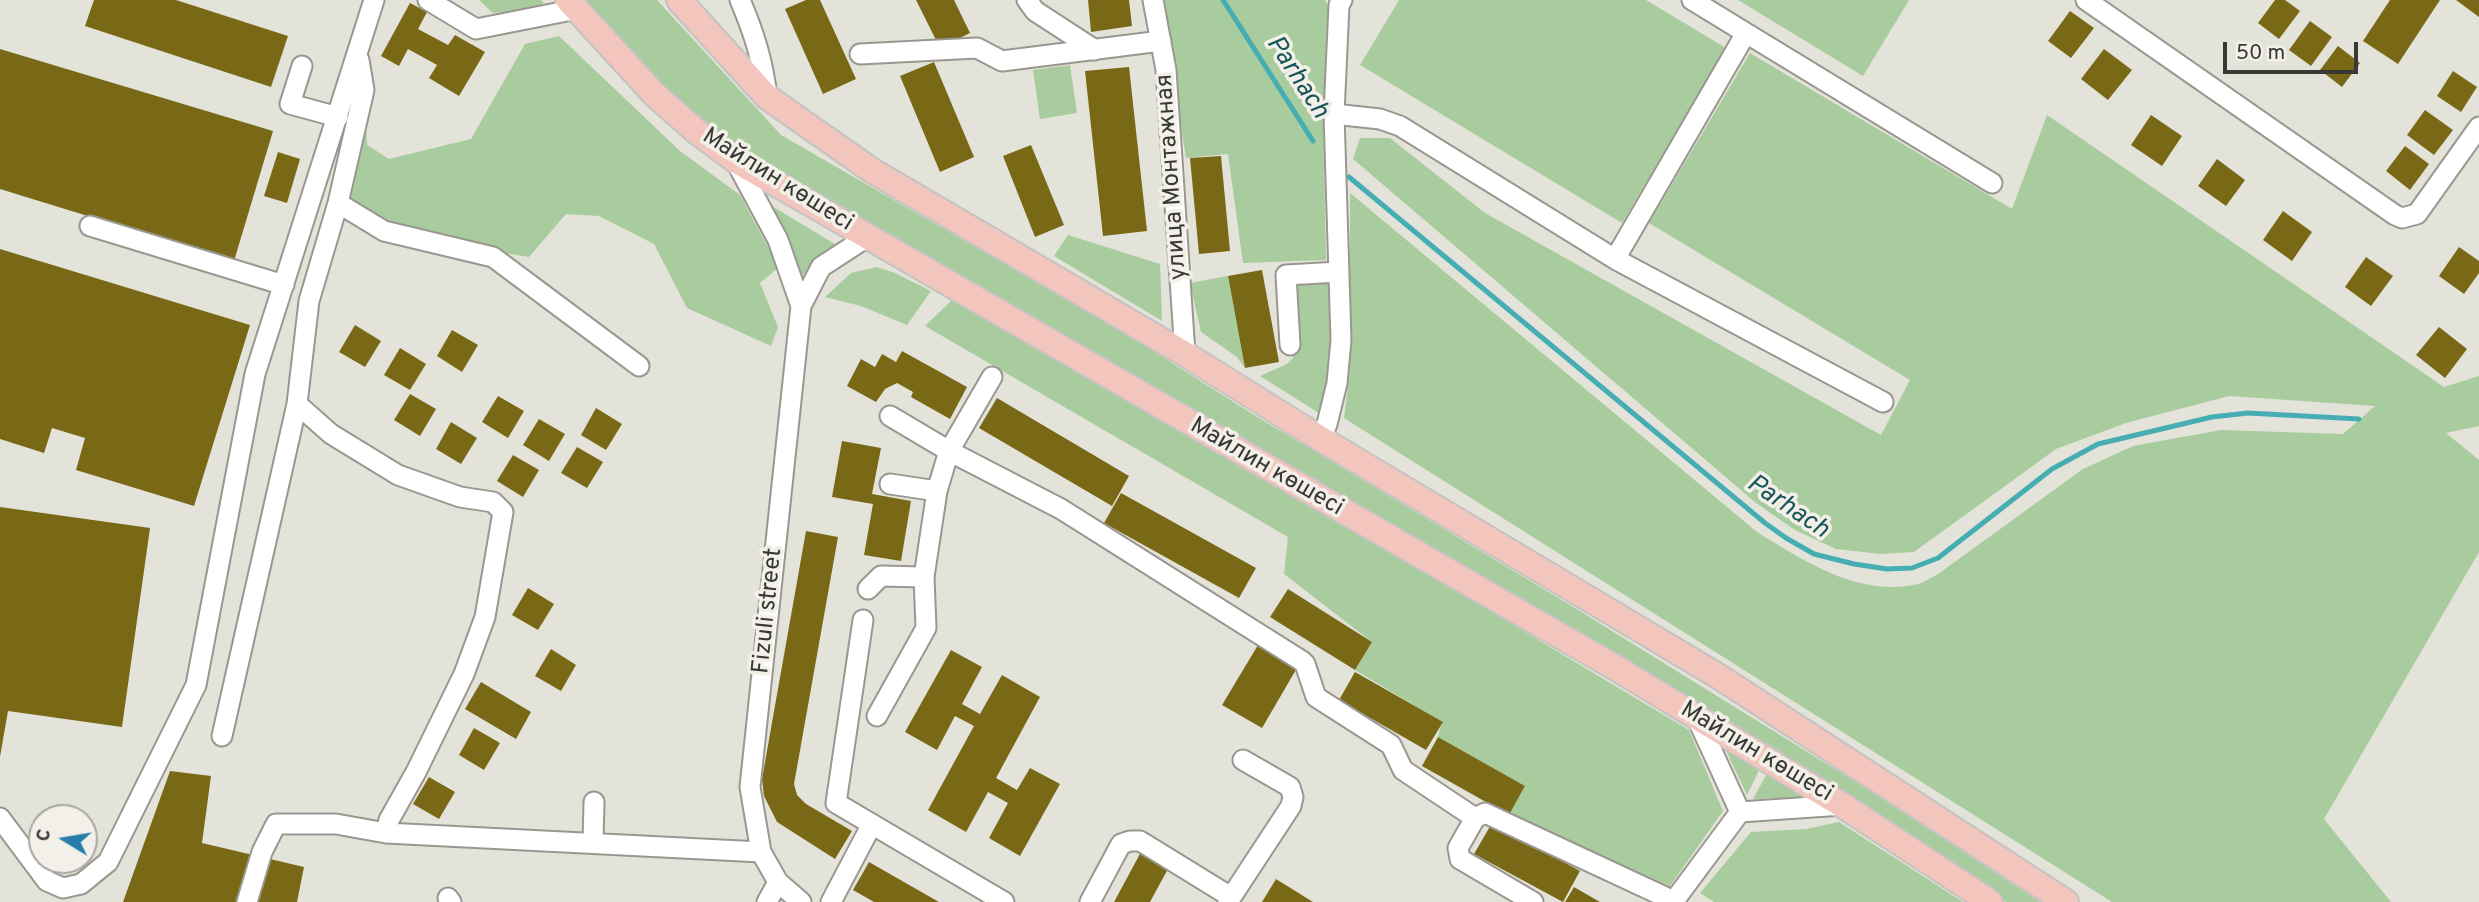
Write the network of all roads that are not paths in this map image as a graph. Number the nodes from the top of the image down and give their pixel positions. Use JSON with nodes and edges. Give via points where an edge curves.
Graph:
{"nodes":[{"id":1,"x":374,"y":0,"type":"edge"},
{"id":2,"x":428,"y":0,"type":"edge"},
{"id":3,"x":679,"y":0,"type":"edge"},
{"id":4,"x":740,"y":0,"type":"edge"},
{"id":5,"x":1027,"y":0,"type":"edge"},
{"id":6,"x":1153,"y":0,"type":"edge"},
{"id":7,"x":1342,"y":0,"type":"edge"},
{"id":8,"x":1692,"y":0,"type":"edge"},
{"id":9,"x":2086,"y":0,"type":"edge"},
{"id":10,"x":573,"y":4,"type":"edge"},
{"id":11,"x":1746,"y":33,"type":"junction"},
{"id":12,"x":1161,"y":41,"type":"junction"},
{"id":13,"x":1095,"y":50,"type":"junction"},
{"id":14,"x":860,"y":54,"type":"dead end"},
{"id":15,"x":358,"y":55,"type":"junction"},
{"id":16,"x":302,"y":66,"type":"dead end"},
{"id":17,"x":766,"y":97,"type":"junction"},
{"id":18,"x":1334,"y":114,"type":"junction"},
{"id":19,"x":338,"y":117,"type":"junction"},
{"id":20,"x":2479,"y":127,"type":"edge"},
{"id":21,"x":735,"y":160,"type":"junction"},
{"id":22,"x":1992,"y":183,"type":"dead end"},
{"id":23,"x":338,"y":202,"type":"junction"},
{"id":24,"x":90,"y":226,"type":"dead end"},
{"id":25,"x":867,"y":237,"type":"junction"},
{"id":26,"x":1615,"y":259,"type":"junction"},
{"id":27,"x":1339,"y":272,"type":"junction"},
{"id":28,"x":284,"y":285,"type":"junction"},
{"id":29,"x":802,"y":306,"type":"junction"},
{"id":30,"x":1290,"y":345,"type":"dead end"},
{"id":31,"x":1185,"y":354,"type":"junction"},
{"id":32,"x":639,"y":366,"type":"dead end"},
{"id":33,"x":992,"y":377,"type":"dead end"},
{"id":34,"x":1883,"y":401,"type":"dead end"},
{"id":35,"x":297,"y":404,"type":"junction"},
{"id":36,"x":890,"y":416,"type":"dead end"},
{"id":37,"x":1321,"y":439,"type":"junction"},
{"id":38,"x":949,"y":451,"type":"junction"},
{"id":39,"x":890,"y":484,"type":"dead end"},
{"id":40,"x":937,"y":491,"type":"junction"},
{"id":41,"x":924,"y":577,"type":"junction"},
{"id":42,"x":869,"y":589,"type":"dead end"},
{"id":43,"x":863,"y":620,"type":"dead end"},
{"id":44,"x":877,"y":716,"type":"dead end"},
{"id":45,"x":1696,"y":716,"type":"junction"},
{"id":46,"x":222,"y":736,"type":"dead end"},
{"id":47,"x":1243,"y":760,"type":"dead end"},
{"id":48,"x":594,"y":802,"type":"dead end"},
{"id":49,"x":1842,"y":805,"type":"junction"},
{"id":50,"x":1740,"y":811,"type":"junction"},
{"id":51,"x":0,"y":818,"type":"edge"},
{"id":52,"x":1475,"y":818,"type":"junction"},
{"id":53,"x":872,"y":824,"type":"junction"},
{"id":54,"x":386,"y":833,"type":"junction"},
{"id":55,"x":593,"y":843,"type":"junction"},
{"id":56,"x":761,"y":852,"type":"junction"},
{"id":57,"x":778,"y":882,"type":"junction"},
{"id":58,"x":1229,"y":900,"type":"edge"},
{"id":59,"x":1675,"y":901,"type":"edge"},
{"id":60,"x":247,"y":902,"type":"edge"},
{"id":61,"x":767,"y":902,"type":"edge"},
{"id":62,"x":801,"y":902,"type":"edge"},
{"id":63,"x":831,"y":902,"type":"edge"},
{"id":64,"x":1004,"y":902,"type":"edge"},
{"id":65,"x":1090,"y":902,"type":"edge"},
{"id":66,"x":1533,"y":902,"type":"edge"},
{"id":67,"x":1990,"y":902,"type":"edge"},
{"id":68,"x":2066,"y":902,"type":"edge"}],
"edges":[{"from":1,"to":15,"type":"street"},
{"from":2,"to":10,"type":"street","via":[[476,29]]},
{"from":3,"to":17,"type":"main road","name":"Майлин көшесі"},
{"from":4,"to":17,"type":"street","via":[[763,65]]},
{"from":5,"to":13,"type":"street","via":[[1035,11]]},
{"from":6,"to":12,"type":"street","name":"улица Монтажная"},
{"from":7,"to":18,"type":"street"},
{"from":8,"to":11,"type":"street"},
{"from":9,"to":20,"type":"street","via":[[2402,218],[2417,214]]},
{"from":10,"to":21,"type":"main road","name":"Майлин көшесі","via":[[655,95]]},
{"from":11,"to":22,"type":"street"},
{"from":11,"to":26,"type":"street"},
{"from":12,"to":13,"type":"street"},
{"from":12,"to":31,"type":"street","name":"улица Монтажная"},
{"from":13,"to":14,"type":"street","via":[[1002,61],[977,48]]},
{"from":15,"to":19,"type":"street"},
{"from":15,"to":23,"type":"street","via":[[364,90]]},
{"from":16,"to":19,"type":"street","via":[[290,104]]},
{"from":17,"to":31,"type":"main road","name":"Майлин көшесі","via":[[870,170]]},
{"from":18,"to":26,"type":"street","via":[[1400,126]]},
{"from":18,"to":27,"type":"street"},
{"from":19,"to":28,"type":"street"},
{"from":21,"to":25,"type":"main road","name":"Майлин көшесі"},
{"from":21,"to":29,"type":"street","via":[[778,240]]},
{"from":23,"to":32,"type":"street","via":[[384,231],[492,257]]},
{"from":23,"to":35,"type":"street","via":[[309,301]]},
{"from":24,"to":28,"type":"street"},
{"from":25,"to":29,"type":"street","via":[[821,267]]},
{"from":25,"to":45,"type":"main road","name":"Майлин көшесі"},
{"from":26,"to":34,"type":"street"},
{"from":27,"to":30,"type":"street","via":[[1286,275]]},
{"from":27,"to":37,"type":"street","via":[[1337,383]]},
{"from":28,"to":51,"type":"street","via":[[255,374],[196,685],[108,862],[82,884],[63,888],[47,881]]},
{"from":29,"to":56,"type":"street","name":"Fizuli street","via":[[750,787]]},
{"from":31,"to":37,"type":"main road","name":"Майлин көшесі"},
{"from":33,"to":38,"type":"street"},
{"from":35,"to":46,"type":"street"},
{"from":35,"to":54,"type":"street","via":[[331,435],[398,475],[460,497],[493,502],[503,512],[485,617],[464,674]]},
{"from":36,"to":38,"type":"street"},
{"from":37,"to":68,"type":"main road","name":"Майлин көшесі","via":[[1718,676]]},
{"from":38,"to":40,"type":"street"},
{"from":38,"to":52,"type":"street","via":[[1061,509],[1302,661],[1316,697],[1391,745],[1403,770]]},
{"from":39,"to":40,"type":"street"},
{"from":40,"to":41,"type":"street"},
{"from":41,"to":42,"type":"street","via":[[881,576]]},
{"from":41,"to":44,"type":"street","via":[[926,628]]},
{"from":43,"to":53,"type":"street","via":[[836,803]]},
{"from":45,"to":49,"type":"main road","name":"Майлин көшесі"},
{"from":45,"to":50,"type":"street"},
{"from":47,"to":58,"type":"street","via":[[1290,787],[1293,797]]},
{"from":48,"to":55,"type":"street"},
{"from":49,"to":50,"type":"street"},
{"from":49,"to":67,"type":"main road","name":"Майлин көшесі"},
{"from":50,"to":59,"type":"street"},
{"from":52,"to":59,"type":"street","via":[[1485,813]]},
{"from":52,"to":66,"type":"street","via":[[1458,848],[1460,859]]},
{"from":53,"to":63,"type":"street"},
{"from":53,"to":64,"type":"street"},
{"from":54,"to":55,"type":"street"},
{"from":54,"to":60,"type":"street","via":[[336,824],[276,824]]},
{"from":55,"to":56,"type":"street"},
{"from":56,"to":57,"type":"street","name":"Fizuli street"},
{"from":57,"to":61,"type":"street"},
{"from":57,"to":62,"type":"street","name":"Fizuli street"},
{"from":58,"to":65,"type":"street","via":[[1135,840],[1121,845]]}]}
